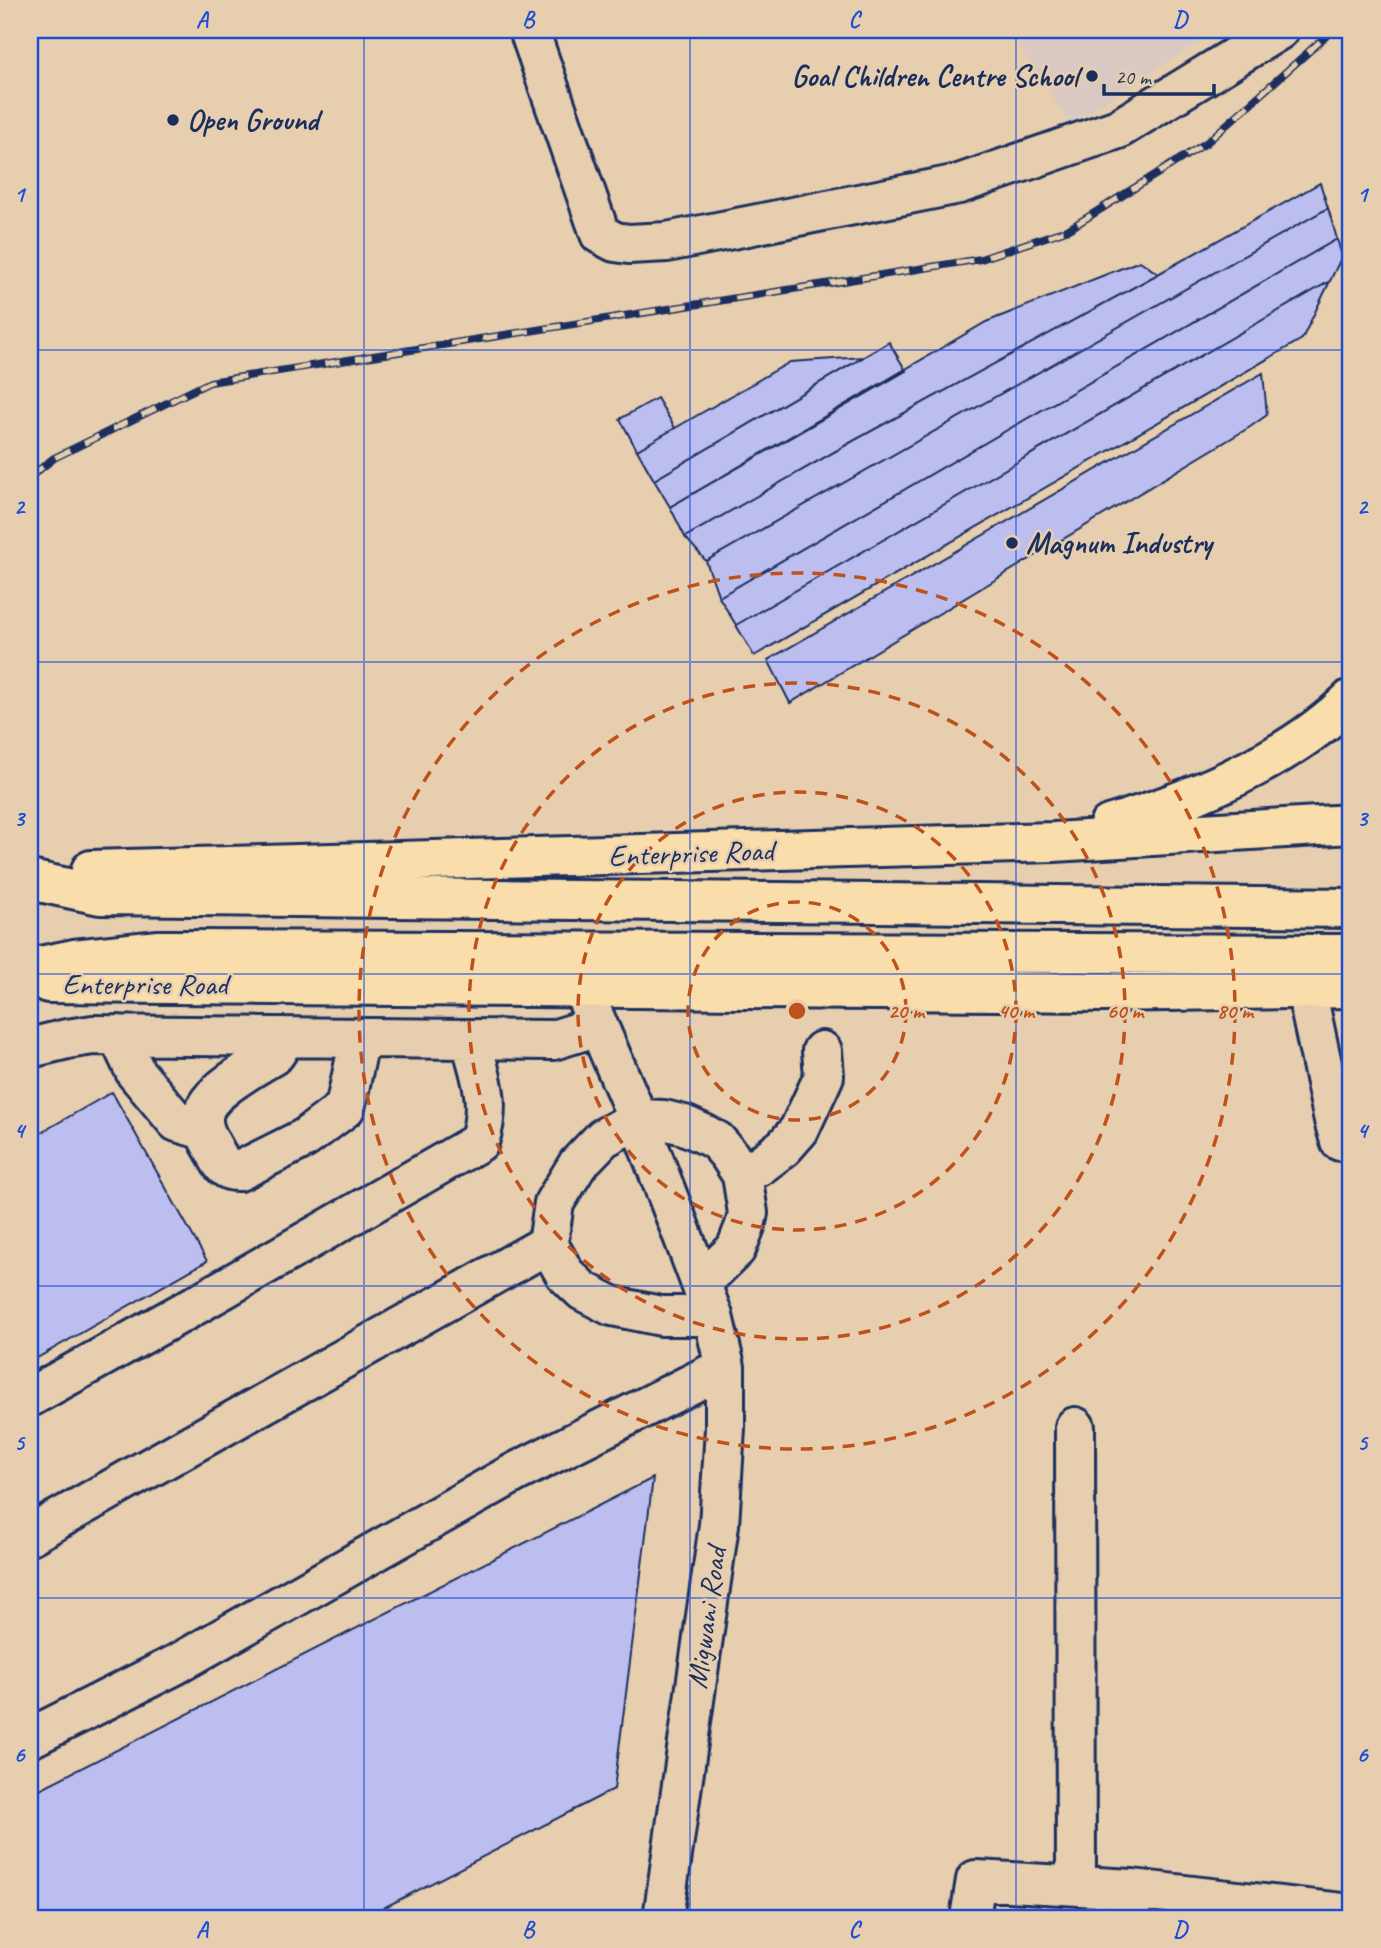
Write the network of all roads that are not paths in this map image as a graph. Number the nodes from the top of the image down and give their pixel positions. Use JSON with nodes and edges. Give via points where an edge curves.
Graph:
{"nodes":[{"id":1,"x":529,"y":30,"type":"edge"},
{"id":2,"x":1279,"y":30,"type":"edge"},
{"id":3,"x":1351,"y":699,"type":"edge"},
{"id":4,"x":1351,"y":824,"type":"edge"},
{"id":5,"x":1054,"y":842,"type":"junction"},
{"id":6,"x":30,"y":872,"type":"edge"},
{"id":7,"x":30,"y":880,"type":"edge"},
{"id":8,"x":1351,"y":908,"type":"edge"},
{"id":9,"x":1351,"y":954,"type":"edge"},
{"id":10,"x":30,"y":968,"type":"edge"},
{"id":11,"x":30,"y":983,"type":"edge"},
{"id":12,"x":582,"y":988,"type":"junction"},
{"id":13,"x":1351,"y":988,"type":"edge"},
{"id":14,"x":1306,"y":989,"type":"junction"},
{"id":15,"x":598,"y":1026,"type":"junction"},
{"id":16,"x":118,"y":1035,"type":"junction"},
{"id":17,"x":282,"y":1037,"type":"junction"},
{"id":18,"x":360,"y":1038,"type":"junction"},
{"id":19,"x":471,"y":1040,"type":"junction"},
{"id":20,"x":30,"y":1048,"type":"edge"},
{"id":21,"x":822,"y":1051,"type":"dead end"},
{"id":22,"x":638,"y":1119,"type":"junction"},
{"id":23,"x":204,"y":1130,"type":"junction"},
{"id":24,"x":1340,"y":1141,"type":"dead end"},
{"id":25,"x":742,"y":1175,"type":"junction"},
{"id":26,"x":548,"y":1244,"type":"junction"},
{"id":27,"x":707,"y":1300,"type":"junction"},
{"id":28,"x":725,"y":1367,"type":"junction"},
{"id":29,"x":30,"y":1397,"type":"edge"},
{"id":30,"x":1075,"y":1427,"type":"dead end"},
{"id":31,"x":30,"y":1535,"type":"edge"},
{"id":32,"x":30,"y":1738,"type":"edge"},
{"id":33,"x":1076,"y":1886,"type":"junction"},
{"id":34,"x":1130,"y":1904,"type":"edge"},
{"id":35,"x":1351,"y":1914,"type":"edge"},
{"id":36,"x":663,"y":1918,"type":"edge"},
{"id":37,"x":970,"y":1918,"type":"edge"}],
"edges":[{"from":1,"to":2,"type":"street","via":[[600,234],[629,244],[667,242],[959,184],[1118,129]]},
{"from":3,"to":5,"type":"main road","via":[[1284,750],[1216,786]]},
{"from":4,"to":5,"type":"main road","name":"Enterprise Road"},
{"from":5,"to":6,"type":"main road","name":"Enterprise Road"},
{"from":7,"to":8,"type":"main road","via":[[100,895]]},
{"from":9,"to":10,"type":"main road","via":[[159,950]]},
{"from":11,"to":12,"type":"main road","name":"Enterprise Road"},
{"from":12,"to":14,"type":"main road","name":"Enterprise Road"},
{"from":12,"to":15,"type":"street","name":"Migwani Road"},
{"from":13,"to":14,"type":"main road","name":"Enterprise Road"},
{"from":14,"to":24,"type":"street"},
{"from":15,"to":19,"type":"street","via":[[553,1040]]},
{"from":15,"to":22,"type":"street","name":"Migwani Road"},
{"from":16,"to":17,"type":"street"},
{"from":16,"to":20,"type":"street","via":[[93,1035]]},
{"from":16,"to":23,"type":"street","via":[[136,1073],[177,1122]]},
{"from":17,"to":18,"type":"street"},
{"from":17,"to":23,"type":"street","via":[[275,1054],[206,1105]]},
{"from":18,"to":19,"type":"street"},
{"from":18,"to":23,"type":"street","via":[[345,1108],[305,1138],[233,1172],[220,1163]]},
{"from":19,"to":29,"type":"street","via":[[486,1101],[479,1142]]},
{"from":21,"to":25,"type":"street","via":[[824,1076],[799,1130],[784,1147]]},
{"from":22,"to":25,"type":"street","via":[[684,1125],[710,1138],[729,1154]]},
{"from":22,"to":26,"type":"street","via":[[603,1138],[578,1164],[554,1203]]},
{"from":22,"to":27,"type":"street","name":"Migwani Road"},
{"from":25,"to":27,"type":"street","via":[[748,1213],[736,1249]]},
{"from":26,"to":27,"type":"street","via":[[565,1274],[583,1291],[612,1306],[661,1316]]},
{"from":26,"to":31,"type":"street"},
{"from":27,"to":28,"type":"street","name":"Migwani Road"},
{"from":28,"to":32,"type":"street","via":[[516,1472],[175,1665]]},
{"from":28,"to":36,"type":"street","name":"Migwani Road","via":[[719,1525]]},
{"from":30,"to":33,"type":"street"},
{"from":33,"to":34,"type":"street"},
{"from":33,"to":37,"type":"street","via":[[976,1880]]},
{"from":34,"to":35,"type":"street"}]}
